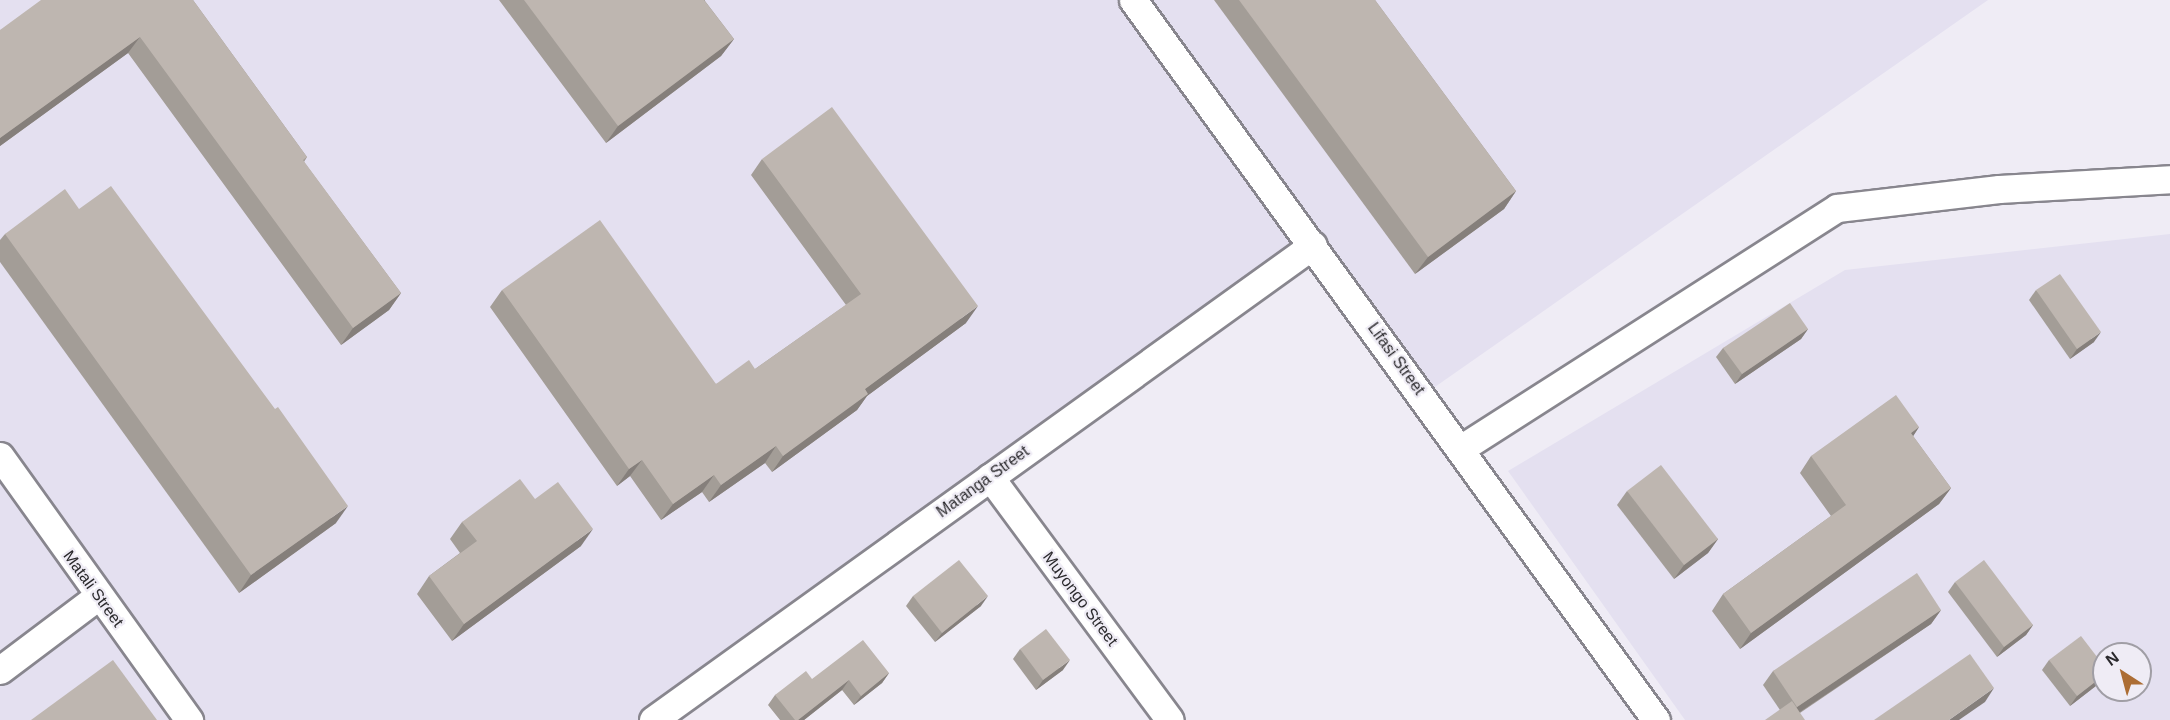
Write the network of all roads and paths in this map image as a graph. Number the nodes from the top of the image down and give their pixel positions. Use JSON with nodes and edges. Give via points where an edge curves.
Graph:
{"nodes":[{"id":1,"x":1133,"y":0,"type":"edge"},
{"id":2,"x":2170,"y":179,"type":"edge"},
{"id":3,"x":1312,"y":245,"type":"junction"},
{"id":4,"x":1461,"y":450,"type":"junction"},
{"id":5,"x":0,"y":456,"type":"edge"},
{"id":6,"x":990,"y":477,"type":"junction"},
{"id":7,"x":97,"y":597,"type":"junction"},
{"id":8,"x":0,"y":670,"type":"edge"},
{"id":9,"x":682,"y":712,"type":"edge"},
{"id":10,"x":189,"y":720,"type":"edge"},
{"id":11,"x":653,"y":720,"type":"edge"},
{"id":12,"x":1170,"y":720,"type":"edge"},
{"id":13,"x":1656,"y":720,"type":"edge"}],
"edges":[{"from":1,"to":3,"type":"street","name":"Lifasi Street"},
{"from":2,"to":4,"type":"street","via":[[1999,189],[1837,208]]},
{"from":3,"to":4,"type":"street","name":"Lifasi Street"},
{"from":3,"to":6,"type":"street","name":"Matanga Street"},
{"from":4,"to":13,"type":"street","name":"Lifasi Street"},
{"from":5,"to":7,"type":"street","name":"Matali Street"},
{"from":6,"to":9,"type":"street","name":"Matanga Street"},
{"from":6,"to":12,"type":"street","name":"Muyongo Street"},
{"from":7,"to":8,"type":"street"},
{"from":7,"to":10,"type":"street","name":"Matali Street"},
{"from":9,"to":11,"type":"street","name":"Matanga Street"}]}
